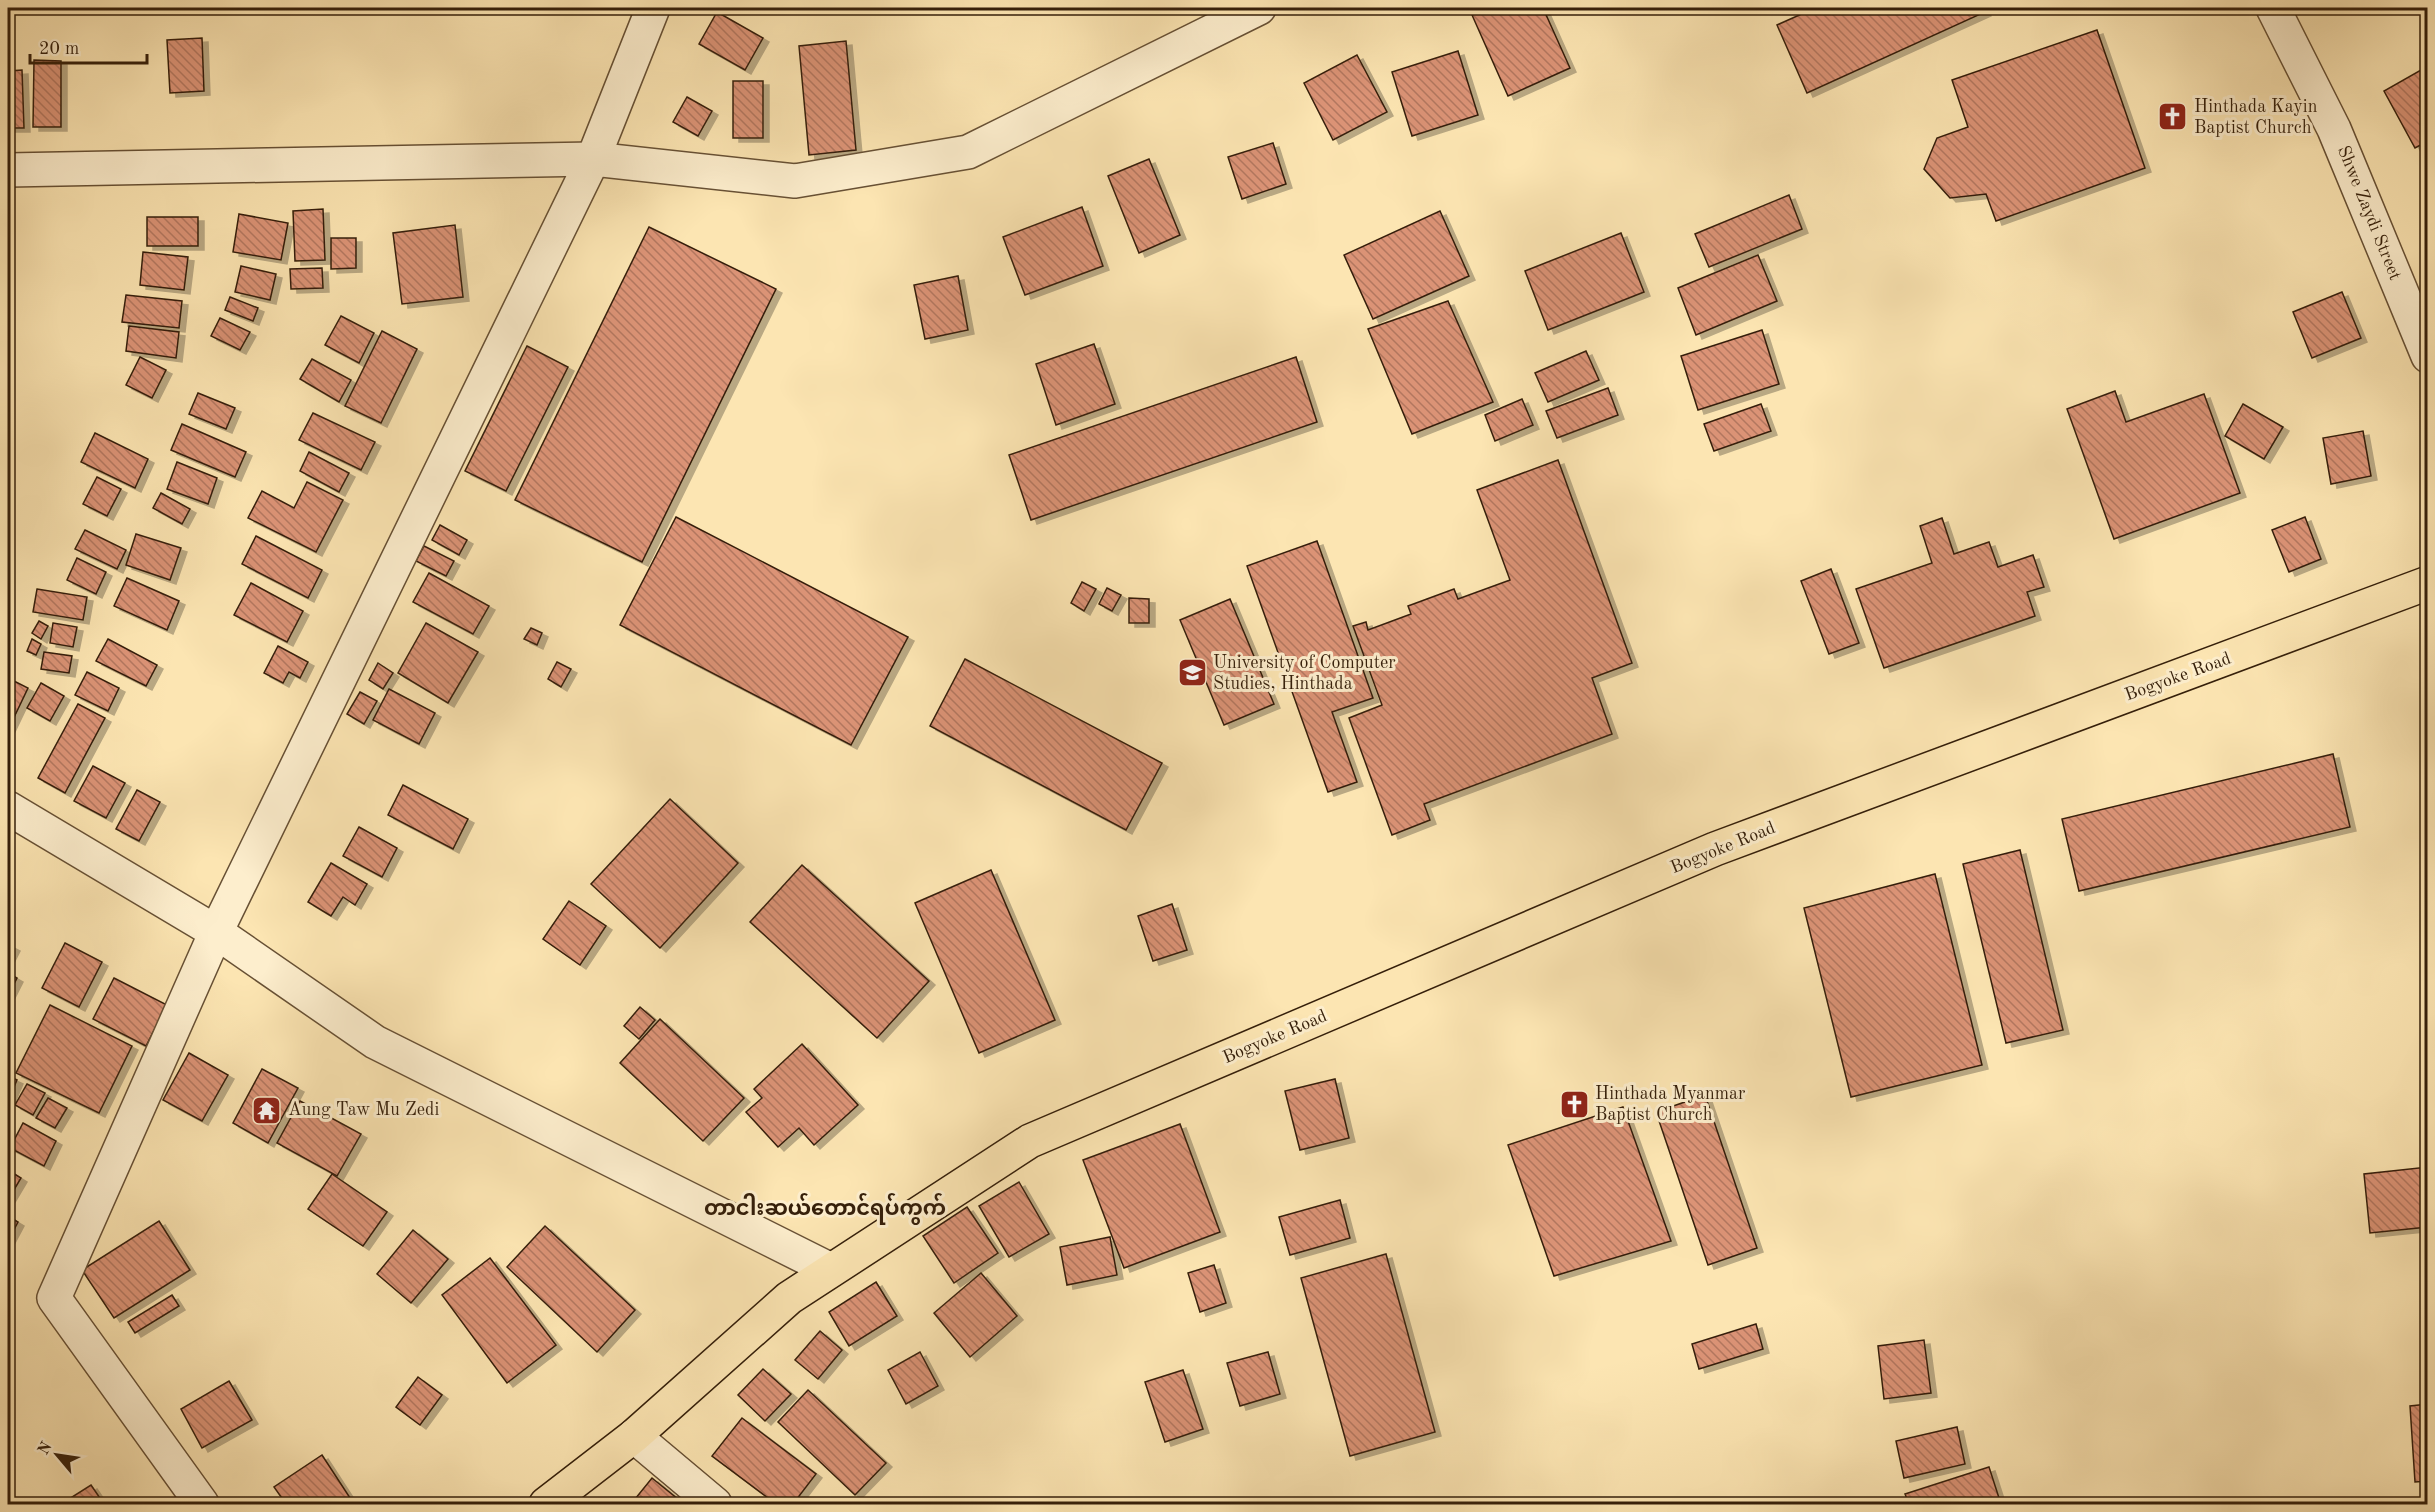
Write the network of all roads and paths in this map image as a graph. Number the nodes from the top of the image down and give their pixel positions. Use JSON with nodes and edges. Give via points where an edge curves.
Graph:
{"nodes":[{"id":1,"x":653,"y":8,"type":"edge"},
{"id":2,"x":1259,"y":8,"type":"edge"},
{"id":3,"x":2273,"y":8,"type":"edge"},
{"id":4,"x":593,"y":159,"type":"junction"},
{"id":5,"x":8,"y":170,"type":"edge"},
{"id":6,"x":2427,"y":356,"type":"edge"},
{"id":7,"x":2427,"y":584,"type":"edge"},
{"id":8,"x":8,"y":808,"type":"edge"},
{"id":9,"x":216,"y":932,"type":"junction"},
{"id":10,"x":831,"y":1270,"type":"junction"},
{"id":11,"x":634,"y":1436,"type":"junction"},
{"id":12,"x":202,"y":1504,"type":"edge"},
{"id":13,"x":546,"y":1504,"type":"edge"},
{"id":14,"x":715,"y":1504,"type":"edge"}],
"edges":[{"from":1,"to":4,"type":"street"},
{"from":2,"to":4,"type":"street","via":[[968,152],[795,181]]},
{"from":3,"to":6,"type":"street","name":"Shwe Zaydi Street","via":[[2334,129]]},
{"from":4,"to":5,"type":"street"},
{"from":4,"to":9,"type":"street"},
{"from":7,"to":10,"type":"main road","name":"Bogyoke Road","via":[[1715,849],[1030,1141]]},
{"from":8,"to":9,"type":"street"},
{"from":9,"to":10,"type":"street","via":[[375,1042]]},
{"from":9,"to":12,"type":"street","via":[[54,1298]]},
{"from":10,"to":11,"type":"main road","name":"Bogyoke Road","via":[[789,1298]]},
{"from":11,"to":13,"type":"main road","name":"Bogyoke Road"},
{"from":11,"to":14,"type":"street"}]}
